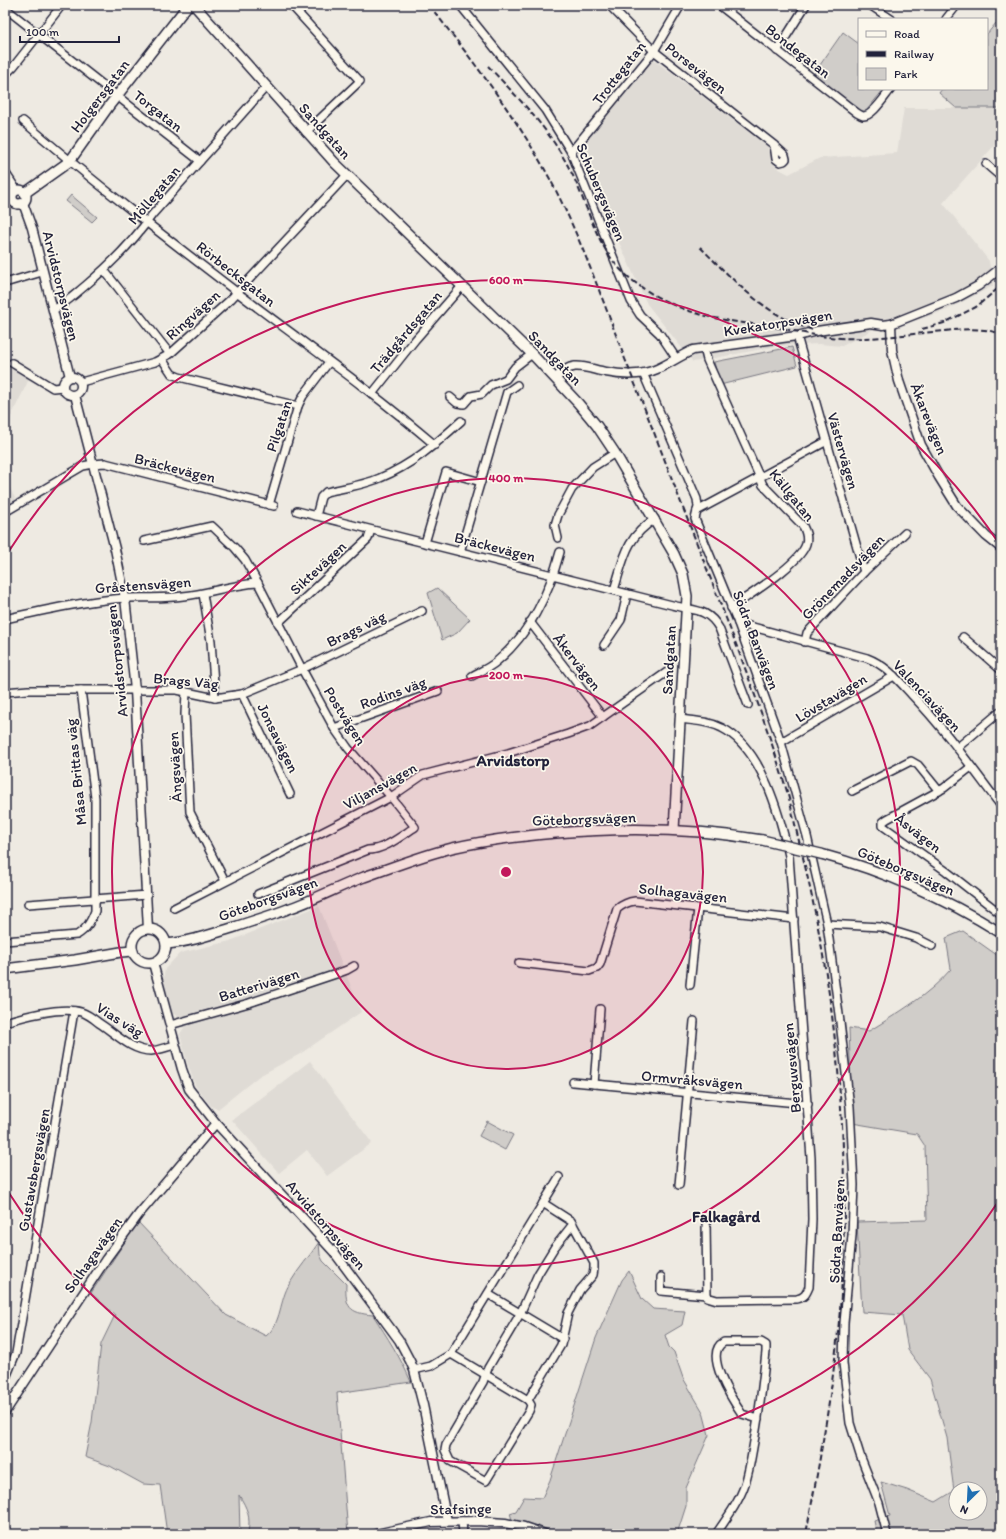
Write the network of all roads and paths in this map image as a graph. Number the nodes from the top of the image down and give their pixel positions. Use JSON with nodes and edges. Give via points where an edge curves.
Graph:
{"nodes":[{"id":1,"x":62,"y":5,"type":"edge"},
{"id":2,"x":188,"y":5,"type":"edge"},
{"id":3,"x":194,"y":5,"type":"edge"},
{"id":4,"x":291,"y":5,"type":"edge"},
{"id":5,"x":460,"y":5,"type":"edge"},
{"id":6,"x":609,"y":5,"type":"edge"},
{"id":7,"x":681,"y":5,"type":"edge"},
{"id":8,"x":719,"y":5,"type":"edge"},
{"id":9,"x":806,"y":5,"type":"edge"},
{"id":10,"x":870,"y":5,"type":"edge"},
{"id":11,"x":957,"y":5,"type":"edge"},
{"id":12,"x":5,"y":8,"type":"edge"},
{"id":13,"x":890,"y":18,"type":"edge"},
{"id":14,"x":947,"y":18,"type":"edge"},
{"id":15,"x":39,"y":36,"type":"junction"},
{"id":16,"x":654,"y":51,"type":"junction"},
{"id":17,"x":777,"y":51,"type":"junction"},
{"id":18,"x":5,"y":75,"type":"edge"},
{"id":19,"x":266,"y":87,"type":"junction"},
{"id":20,"x":890,"y":90,"type":"edge"},
{"id":21,"x":117,"y":96,"type":"junction"},
{"id":22,"x":23,"y":121,"type":"dead end"},
{"id":23,"x":306,"y":132,"type":"junction"},
{"id":24,"x":774,"y":145,"type":"dead end"},
{"id":25,"x":571,"y":152,"type":"junction"},
{"id":26,"x":70,"y":161,"type":"junction"},
{"id":27,"x":200,"y":161,"type":"junction"},
{"id":28,"x":986,"y":164,"type":"dead end"},
{"id":29,"x":5,"y":173,"type":"edge"},
{"id":30,"x":347,"y":176,"type":"junction"},
{"id":31,"x":1001,"y":177,"type":"edge"},
{"id":32,"x":20,"y":192,"type":"junction"},
{"id":33,"x":13,"y":200,"type":"junction"},
{"id":34,"x":23,"y":203,"type":"junction"},
{"id":35,"x":5,"y":206,"type":"edge"},
{"id":36,"x":147,"y":222,"type":"junction"},
{"id":37,"x":1001,"y":268,"type":"edge"},
{"id":38,"x":104,"y":270,"type":"junction"},
{"id":39,"x":42,"y":272,"type":"junction"},
{"id":40,"x":5,"y":283,"type":"edge"},
{"id":41,"x":462,"y":286,"type":"junction"},
{"id":42,"x":238,"y":292,"type":"junction"},
{"id":43,"x":53,"y":310,"type":"junction"},
{"id":44,"x":891,"y":324,"type":"junction"},
{"id":45,"x":797,"y":336,"type":"junction"},
{"id":46,"x":704,"y":348,"type":"junction"},
{"id":47,"x":170,"y":354,"type":"junction"},
{"id":48,"x":532,"y":354,"type":"junction"},
{"id":49,"x":676,"y":358,"type":"junction"},
{"id":50,"x":162,"y":359,"type":"junction"},
{"id":51,"x":329,"y":362,"type":"junction"},
{"id":52,"x":12,"y":363,"type":"dead end"},
{"id":53,"x":644,"y":374,"type":"junction"},
{"id":54,"x":70,"y":377,"type":"junction"},
{"id":55,"x":556,"y":378,"type":"junction"},
{"id":56,"x":81,"y":382,"type":"junction"},
{"id":57,"x":517,"y":385,"type":"dead end"},
{"id":58,"x":63,"y":387,"type":"junction"},
{"id":59,"x":372,"y":394,"type":"junction"},
{"id":60,"x":75,"y":395,"type":"junction"},
{"id":61,"x":450,"y":397,"type":"dead end"},
{"id":62,"x":298,"y":406,"type":"junction"},
{"id":63,"x":461,"y":421,"type":"dead end"},
{"id":64,"x":826,"y":441,"type":"junction"},
{"id":65,"x":435,"y":445,"type":"junction"},
{"id":66,"x":614,"y":453,"type":"junction"},
{"id":67,"x":93,"y":464,"type":"junction"},
{"id":68,"x":760,"y":478,"type":"junction"},
{"id":69,"x":481,"y":482,"type":"junction"},
{"id":70,"x":272,"y":506,"type":"joint"},
{"id":71,"x":297,"y":511,"type":"dead end"},
{"id":72,"x":697,"y":511,"type":"junction"},
{"id":73,"x":5,"y":512,"type":"edge"},
{"id":74,"x":316,"y":516,"type":"junction"},
{"id":75,"x":655,"y":519,"type":"junction"},
{"id":76,"x":371,"y":530,"type":"junction"},
{"id":77,"x":904,"y":533,"type":"dead end"},
{"id":78,"x":558,"y":538,"type":"dead end"},
{"id":79,"x":144,"y":541,"type":"dead end"},
{"id":80,"x":425,"y":543,"type":"junction"},
{"id":81,"x":1001,"y":548,"type":"edge"},
{"id":82,"x":460,"y":552,"type":"junction"},
{"id":83,"x":560,"y":552,"type":"dead end"},
{"id":84,"x":864,"y":572,"type":"junction"},
{"id":85,"x":554,"y":575,"type":"junction"},
{"id":86,"x":258,"y":583,"type":"junction"},
{"id":87,"x":614,"y":590,"type":"junction"},
{"id":88,"x":203,"y":594,"type":"junction"},
{"id":89,"x":627,"y":594,"type":"junction"},
{"id":90,"x":125,"y":598,"type":"junction"},
{"id":91,"x":731,"y":608,"type":"junction"},
{"id":92,"x":686,"y":609,"type":"junction"},
{"id":93,"x":422,"y":611,"type":"dead end"},
{"id":94,"x":5,"y":619,"type":"edge"},
{"id":95,"x":530,"y":622,"type":"junction"},
{"id":96,"x":278,"y":623,"type":"junction"},
{"id":97,"x":738,"y":623,"type":"junction"},
{"id":98,"x":964,"y":637,"type":"dead end"},
{"id":99,"x":805,"y":642,"type":"junction"},
{"id":100,"x":604,"y":645,"type":"dead end"},
{"id":101,"x":302,"y":669,"type":"junction"},
{"id":102,"x":1001,"y":670,"type":"edge"},
{"id":103,"x":667,"y":672,"type":"dead end"},
{"id":104,"x":472,"y":676,"type":"dead end"},
{"id":105,"x":894,"y":676,"type":"junction"},
{"id":106,"x":81,"y":690,"type":"junction"},
{"id":107,"x":135,"y":690,"type":"junction"},
{"id":108,"x":438,"y":691,"type":"dead end"},
{"id":109,"x":5,"y":692,"type":"edge"},
{"id":110,"x":186,"y":692,"type":"junction"},
{"id":111,"x":242,"y":694,"type":"junction"},
{"id":112,"x":216,"y":698,"type":"junction"},
{"id":113,"x":748,"y":705,"type":"dead end"},
{"id":114,"x":1001,"y":711,"type":"edge"},
{"id":115,"x":603,"y":717,"type":"junction"},
{"id":116,"x":680,"y":719,"type":"junction"},
{"id":117,"x":334,"y":728,"type":"junction"},
{"id":118,"x":781,"y":742,"type":"junction"},
{"id":119,"x":958,"y":748,"type":"junction"},
{"id":120,"x":971,"y":766,"type":"junction"},
{"id":121,"x":852,"y":791,"type":"dead end"},
{"id":122,"x":939,"y":791,"type":"junction"},
{"id":123,"x":290,"y":794,"type":"dead end"},
{"id":124,"x":391,"y":797,"type":"junction"},
{"id":125,"x":1001,"y":806,"type":"edge"},
{"id":126,"x":674,"y":830,"type":"junction"},
{"id":127,"x":225,"y":880,"type":"junction"},
{"id":128,"x":258,"y":894,"type":"dead end"},
{"id":129,"x":147,"y":895,"type":"junction"},
{"id":130,"x":96,"y":899,"type":"junction"},
{"id":131,"x":28,"y":904,"type":"dead end"},
{"id":132,"x":174,"y":908,"type":"dead end"},
{"id":133,"x":698,"y":908,"type":"junction"},
{"id":134,"x":1001,"y":914,"type":"edge"},
{"id":135,"x":794,"y":919,"type":"junction"},
{"id":136,"x":827,"y":924,"type":"junction"},
{"id":137,"x":148,"y":930,"type":"junction"},
{"id":138,"x":1001,"y":933,"type":"edge"},
{"id":139,"x":5,"y":941,"type":"edge"},
{"id":140,"x":166,"y":944,"type":"junction"},
{"id":141,"x":932,"y":946,"type":"dead end"},
{"id":142,"x":133,"y":951,"type":"junction"},
{"id":143,"x":153,"y":963,"type":"junction"},
{"id":144,"x":519,"y":963,"type":"dead end"},
{"id":145,"x":354,"y":966,"type":"dead end"},
{"id":146,"x":5,"y":968,"type":"edge"},
{"id":147,"x":690,"y":985,"type":"dead end"},
{"id":148,"x":600,"y":1009,"type":"dead end"},
{"id":149,"x":74,"y":1011,"type":"junction"},
{"id":150,"x":694,"y":1021,"type":"dead end"},
{"id":151,"x":5,"y":1022,"type":"edge"},
{"id":152,"x":170,"y":1025,"type":"junction"},
{"id":153,"x":175,"y":1045,"type":"junction"},
{"id":154,"x":573,"y":1082,"type":"dead end"},
{"id":155,"x":594,"y":1084,"type":"junction"},
{"id":156,"x":686,"y":1092,"type":"junction"},
{"id":157,"x":808,"y":1104,"type":"junction"},
{"id":158,"x":216,"y":1123,"type":"junction"},
{"id":159,"x":559,"y":1177,"type":"dead end"},
{"id":160,"x":679,"y":1185,"type":"dead end"},
{"id":161,"x":543,"y":1204,"type":"junction"},
{"id":162,"x":706,"y":1222,"type":"dead end"},
{"id":163,"x":573,"y":1224,"type":"junction"},
{"id":164,"x":661,"y":1277,"type":"dead end"},
{"id":165,"x":488,"y":1294,"type":"junction"},
{"id":166,"x":707,"y":1295,"type":"junction"},
{"id":167,"x":520,"y":1314,"type":"junction"},
{"id":168,"x":563,"y":1339,"type":"junction"},
{"id":169,"x":451,"y":1354,"type":"junction"},
{"id":170,"x":414,"y":1370,"type":"junction"},
{"id":171,"x":485,"y":1376,"type":"junction"},
{"id":172,"x":5,"y":1380,"type":"edge"},
{"id":173,"x":528,"y":1400,"type":"junction"},
{"id":174,"x":5,"y":1412,"type":"edge"},
{"id":175,"x":758,"y":1419,"type":"junction"},
{"id":176,"x":446,"y":1521,"type":"junction"},
{"id":177,"x":462,"y":1521,"type":"junction"},
{"id":178,"x":376,"y":1534,"type":"edge"},
{"id":179,"x":463,"y":1534,"type":"edge"},
{"id":180,"x":545,"y":1534,"type":"edge"},
{"id":181,"x":716,"y":1534,"type":"edge"},
{"id":182,"x":887,"y":1534,"type":"edge"}],
"edges":[{"from":1,"to":15,"type":"street"},
{"from":2,"to":21,"type":"main road","name":"Holgersgatan"},
{"from":3,"to":19,"type":"main road","name":"Sandgatan"},
{"from":4,"to":23,"type":"street","via":[[360,81]]},
{"from":5,"to":25,"type":"street","name":"Schubergsvägen","via":[[544,110]]},
{"from":6,"to":16,"type":"street","name":"Porsevägen"},
{"from":7,"to":16,"type":"street","name":"Trottegatan"},
{"from":8,"to":17,"type":"street","name":"Bondegatan"},
{"from":9,"to":17,"type":"street"},
{"from":10,"to":13,"type":"street"},
{"from":11,"to":14,"type":"street"},
{"from":12,"to":15,"type":"street","name":"Torgatan"},
{"from":15,"to":18,"type":"street"},
{"from":15,"to":21,"type":"street","name":"Torgatan"},
{"from":16,"to":24,"type":"street","name":"Porsevägen"},
{"from":16,"to":25,"type":"street","name":"Trottegatan"},
{"from":17,"to":20,"type":"street","name":"Bondegatan","via":[[863,116],[874,110]]},
{"from":19,"to":23,"type":"main road","name":"Sandgatan"},
{"from":19,"to":27,"type":"street","name":"Möllegatan"},
{"from":21,"to":26,"type":"main road","name":"Holgersgatan"},
{"from":21,"to":27,"type":"street","name":"Torgatan"},
{"from":22,"to":26,"type":"street","name":"Rörbecksgatan"},
{"from":23,"to":30,"type":"main road","name":"Sandgatan"},
{"from":25,"to":49,"type":"street","name":"Schubergsvägen","via":[[631,301],[640,315],[660,334]]},
{"from":26,"to":32,"type":"main road","name":"Holgersgatan"},
{"from":26,"to":36,"type":"street","name":"Rörbecksgatan"},
{"from":27,"to":36,"type":"street","name":"Möllegatan"},
{"from":28,"to":31,"type":"street"},
{"from":29,"to":32,"type":"street"},
{"from":30,"to":41,"type":"main road","name":"Sandgatan"},
{"from":30,"to":42,"type":"street","name":"Ringvägen"},
{"from":32,"to":33,"type":"main road","via":[[12,195]]},
{"from":32,"to":34,"type":"main road","via":[[26,198]]},
{"from":33,"to":34,"type":"main road","via":[[18,204]]},
{"from":33,"to":35,"type":"main road"},
{"from":34,"to":39,"type":"street","name":"Arvidstorpsvägen","via":[[32,228]]},
{"from":36,"to":38,"type":"street","name":"Möllegatan"},
{"from":36,"to":42,"type":"street","name":"Rörbecksgatan"},
{"from":37,"to":44,"type":"street","name":"Kvekatorpsvägen","via":[[978,286],[956,298]]},
{"from":38,"to":43,"type":"street","name":"Möllegatan"},
{"from":38,"to":47,"type":"street"},
{"from":39,"to":40,"type":"street"},
{"from":39,"to":43,"type":"street","name":"Arvidstorpsvägen"},
{"from":41,"to":48,"type":"main road","name":"Sandgatan"},
{"from":41,"to":59,"type":"street","name":"Trädgårdsgatan"},
{"from":42,"to":47,"type":"street","name":"Ringvägen"},
{"from":42,"to":51,"type":"street","name":"Rörbecksgatan"},
{"from":43,"to":54,"type":"street","name":"Arvidstorpsvägen"},
{"from":44,"to":45,"type":"street","name":"Kvekatorpsvägen","via":[[871,323]]},
{"from":44,"to":81,"type":"street","name":"Åkarevägen","via":[[892,350],[899,381],[921,445],[957,506]]},
{"from":45,"to":46,"type":"street","name":"Kvekatorpsvägen"},
{"from":45,"to":64,"type":"street","name":"Västervägen"},
{"from":46,"to":49,"type":"street","name":"Kvekatorpsvägen"},
{"from":46,"to":68,"type":"street","name":"Källgatan"},
{"from":47,"to":50,"type":"street","name":"Ringvägen"},
{"from":48,"to":55,"type":"main road","name":"Sandgatan"},
{"from":48,"to":61,"type":"street","via":[[515,367],[506,379],[491,385],[482,394],[471,396],[464,404],[457,403]]},
{"from":49,"to":53,"type":"street","name":"Kvekatorpsvägen"},
{"from":50,"to":56,"type":"street","name":"Ringvägen"},
{"from":50,"to":62,"type":"street","via":[[172,374],[179,377]]},
{"from":51,"to":59,"type":"street","name":"Rörbecksgatan"},
{"from":51,"to":62,"type":"street","name":"Pilgatan"},
{"from":52,"to":58,"type":"street","via":[[53,388]]},
{"from":53,"to":55,"type":"street","name":"Kvekatorpsvägen","via":[[624,374],[576,366],[565,369]]},
{"from":53,"to":72,"type":"street","name":"Södra Banvägen","via":[[697,499]]},
{"from":54,"to":56,"type":"street","via":[[78,378]]},
{"from":54,"to":58,"type":"street","via":[[65,380]]},
{"from":55,"to":66,"type":"main road","name":"Sandgatan","via":[[597,426]]},
{"from":56,"to":60,"type":"street","via":[[81,389]]},
{"from":57,"to":69,"type":"street","via":[[507,392]]},
{"from":58,"to":60,"type":"street","via":[[66,393]]},
{"from":59,"to":65,"type":"street","name":"Rörbecksgatan"},
{"from":60,"to":67,"type":"street","name":"Arvidstorpsvägen"},
{"from":62,"to":70,"type":"street","name":"Pilgatan"},
{"from":63,"to":65,"type":"street"},
{"from":64,"to":68,"type":"street"},
{"from":64,"to":84,"type":"street","name":"Västervägen"},
{"from":65,"to":74,"type":"street","via":[[414,460],[380,478],[326,492],[321,497]]},
{"from":66,"to":75,"type":"main road","name":"Sandgatan"},
{"from":66,"to":78,"type":"street","via":[[593,467],[572,489],[555,525]]},
{"from":67,"to":70,"type":"street","name":"Bräckevägen","via":[[105,463]]},
{"from":67,"to":73,"type":"street","via":[[83,466]]},
{"from":67,"to":90,"type":"street","name":"Arvidstorpsvägen"},
{"from":68,"to":72,"type":"street"},
{"from":68,"to":91,"type":"street","name":"Källgatan","via":[[763,485],[803,526],[807,543],[792,564]]},
{"from":69,"to":80,"type":"street","via":[[446,472]]},
{"from":69,"to":82,"type":"street"},
{"from":71,"to":74,"type":"street","name":"Bräckevägen"},
{"from":72,"to":91,"type":"street","name":"Södra Banvägen","via":[[696,519]]},
{"from":74,"to":76,"type":"street","name":"Bräckevägen"},
{"from":75,"to":87,"type":"street","via":[[633,537]]},
{"from":75,"to":92,"type":"main road","name":"Sandgatan","via":[[683,574],[687,596]]},
{"from":76,"to":80,"type":"street","name":"Bräckevägen"},
{"from":76,"to":96,"type":"street","name":"Siktevägen","via":[[368,539]]},
{"from":77,"to":84,"type":"street","name":"Grönemadsvägen"},
{"from":79,"to":86,"type":"street","name":"Postvägen","via":[[212,526],[240,554]]},
{"from":80,"to":82,"type":"street","name":"Bräckevägen"},
{"from":82,"to":85,"type":"street","name":"Bräckevägen"},
{"from":83,"to":85,"type":"street"},
{"from":84,"to":99,"type":"street","name":"Grönemadsvägen","via":[[807,633]]},
{"from":85,"to":87,"type":"street","name":"Bräckevägen"},
{"from":85,"to":95,"type":"street"},
{"from":86,"to":88,"type":"street","name":"Gråstensvägen"},
{"from":86,"to":96,"type":"street","name":"Postvägen"},
{"from":87,"to":89,"type":"street","name":"Bräckevägen"},
{"from":88,"to":90,"type":"street","name":"Gråstensvägen"},
{"from":88,"to":112,"type":"street","via":[[211,641]]},
{"from":89,"to":92,"type":"street","name":"Bräckevägen"},
{"from":89,"to":100,"type":"street","via":[[621,620]]},
{"from":90,"to":94,"type":"street","name":"Gråstensvägen","via":[[69,605]]},
{"from":90,"to":107,"type":"street","name":"Arvidstorpsvägen"},
{"from":91,"to":97,"type":"street","name":"Södra Banvägen"},
{"from":92,"to":113,"type":"street","name":"Bräckevägen","via":[[708,614],[720,628]]},
{"from":92,"to":116,"type":"main road","name":"Sandgatan"},
{"from":93,"to":101,"type":"street","name":"Brags väg"},
{"from":95,"to":104,"type":"street","via":[[525,631],[496,662]]},
{"from":95,"to":115,"type":"street","name":"Åkervägen"},
{"from":96,"to":101,"type":"street","name":"Postvägen"},
{"from":97,"to":99,"type":"street","name":"Valenciavägen"},
{"from":97,"to":118,"type":"street","name":"Södra Banvägen"},
{"from":98,"to":102,"type":"street"},
{"from":99,"to":105,"type":"street","name":"Valenciavägen","via":[[875,661]]},
{"from":101,"to":111,"type":"street","name":"Brags Väg"},
{"from":101,"to":117,"type":"street","name":"Postvägen"},
{"from":103,"to":115,"type":"street","name":"Viljansvägen"},
{"from":105,"to":118,"type":"street","name":"Lövstavägen"},
{"from":105,"to":119,"type":"street","name":"Valenciavägen"},
{"from":106,"to":107,"type":"street","name":"Brags Väg"},
{"from":106,"to":109,"type":"street","name":"Brags Väg"},
{"from":106,"to":130,"type":"street","name":"Måsa Brittas väg","via":[[95,798]]},
{"from":107,"to":110,"type":"street","name":"Brags Väg"},
{"from":107,"to":129,"type":"street","name":"Arvidstorpsvägen"},
{"from":108,"to":117,"type":"street","name":"Rodins väg"},
{"from":110,"to":112,"type":"street","name":"Brags Väg"},
{"from":110,"to":127,"type":"street","name":"Ängsvägen","via":[[190,812]]},
{"from":111,"to":112,"type":"street","name":"Brags Väg"},
{"from":111,"to":123,"type":"street","name":"Jonsavägen"},
{"from":114,"to":119,"type":"street"},
{"from":115,"to":124,"type":"street","name":"Viljansvägen","via":[[590,726],[568,734],[423,775]]},
{"from":116,"to":126,"type":"main road","name":"Sandgatan"},
{"from":116,"to":135,"type":"street","name":"Berguvsvägen","via":[[702,721],[722,728],[746,746],[757,764],[785,838]]},
{"from":117,"to":124,"type":"street","name":"Postvägen"},
{"from":118,"to":136,"type":"street","name":"Södra Banvägen","via":[[807,836]]},
{"from":119,"to":120,"type":"street","name":"Valenciavägen"},
{"from":120,"to":122,"type":"street","name":"Åsvägen"},
{"from":120,"to":125,"type":"street","name":"Valenciavägen"},
{"from":121,"to":122,"type":"street","via":[[911,761],[918,765]]},
{"from":122,"to":134,"type":"street","name":"Åsvägen","via":[[887,818],[883,826]]},
{"from":124,"to":127,"type":"street","name":"Viljansvägen"},
{"from":124,"to":128,"type":"street","name":"Postvägen","via":[[415,826],[399,838],[375,850],[368,850]]},
{"from":126,"to":138,"type":"main road","name":"Göteborgsvägen","bridge":true,"via":[[762,840],[870,868],[942,900]]},
{"from":126,"to":140,"type":"main road","name":"Göteborgsvägen","via":[[589,830],[518,836],[451,848],[364,878],[288,909],[200,938]]},
{"from":127,"to":132,"type":"street","name":"Viljansvägen"},
{"from":129,"to":130,"type":"street"},
{"from":129,"to":137,"type":"street","name":"Arvidstorpsvägen"},
{"from":130,"to":131,"type":"street"},
{"from":130,"to":139,"type":"street","name":"Måsa Brittas väg","via":[[92,920],[77,934]]},
{"from":133,"to":135,"type":"street","name":"Solhagavägen"},
{"from":133,"to":144,"type":"street","name":"Solhagavägen","via":[[635,901],[623,904],[617,909],[600,964],[595,970]]},
{"from":133,"to":147,"type":"street"},
{"from":135,"to":157,"type":"street","name":"Berguvsvägen"},
{"from":136,"to":141,"type":"street","via":[[880,927],[916,938]]},
{"from":136,"to":182,"type":"street","name":"Södra Banvägen","via":[[849,1100],[854,1185],[843,1363],[850,1423]]},
{"from":137,"to":140,"type":"main road","via":[[159,932]]},
{"from":137,"to":142,"type":"main road","via":[[139,933],[135,938]]},
{"from":140,"to":143,"type":"main road","via":[[163,956]]},
{"from":142,"to":143,"type":"main road","via":[[141,961]]},
{"from":142,"to":146,"type":"main road"},
{"from":143,"to":152,"type":"street","name":"Arvidstorpsvägen"},
{"from":145,"to":152,"type":"street","name":"Batterivägen","via":[[256,1000]]},
{"from":148,"to":155,"type":"street"},
{"from":149,"to":151,"type":"street","name":"Vias väg","via":[[32,1015]]},
{"from":149,"to":153,"type":"street","name":"Vias väg","via":[[89,1016],[140,1049],[150,1050]]},
{"from":149,"to":172,"type":"street","name":"Gustavsbergsvägen","via":[[16,1352]]},
{"from":150,"to":156,"type":"street"},
{"from":152,"to":153,"type":"street","name":"Arvidstorpsvägen"},
{"from":153,"to":158,"type":"street","name":"Arvidstorpsvägen","via":[[189,1089]]},
{"from":154,"to":155,"type":"street","name":"Ormvråksvägen"},
{"from":155,"to":156,"type":"street","name":"Ormvråksvägen"},
{"from":156,"to":157,"type":"street","name":"Ormvråksvägen"},
{"from":156,"to":160,"type":"street"},
{"from":157,"to":166,"type":"street","name":"Berguvsvägen","via":[[812,1219],[809,1286],[806,1294],[797,1299],[717,1300]]},
{"from":158,"to":170,"type":"street","name":"Arvidstorpsvägen","via":[[334,1252],[399,1340]]},
{"from":158,"to":174,"type":"street","name":"Solhagavägen","via":[[139,1214],[106,1259]]},
{"from":159,"to":161,"type":"street"},
{"from":161,"to":163,"type":"street"},
{"from":161,"to":165,"type":"street"},
{"from":162,"to":166,"type":"street"},
{"from":163,"to":167,"type":"street","via":[[538,1274]]},
{"from":163,"to":168,"type":"street","via":[[594,1263],[594,1269],[593,1275],[580,1290],[568,1313]]},
{"from":164,"to":166,"type":"street","via":[[660,1292]]},
{"from":165,"to":167,"type":"street"},
{"from":165,"to":169,"type":"street"},
{"from":167,"to":168,"type":"street"},
{"from":167,"to":171,"type":"street"},
{"from":168,"to":173,"type":"street"},
{"from":169,"to":170,"type":"street","via":[[431,1366]]},
{"from":169,"to":171,"type":"street"},
{"from":170,"to":176,"type":"street","name":"Arvidstorpsvägen"},
{"from":171,"to":173,"type":"street"},
{"from":171,"to":173,"type":"street","via":[[445,1450],[448,1458],[486,1482],[529,1411],[531,1405]]},
{"from":175,"to":175,"type":"street","via":[[766,1345],[761,1342],[719,1344],[716,1350],[716,1364],[720,1374],[742,1414]]},
{"from":175,"to":181,"type":"street","via":[[745,1485],[735,1507]]},
{"from":176,"to":177,"type":"street","name":"Stafsinge"},
{"from":176,"to":178,"type":"street","name":"Stafsinge"},
{"from":177,"to":179,"type":"street"},
{"from":177,"to":180,"type":"street","name":"Stafsinge","via":[[505,1523]]}]}
